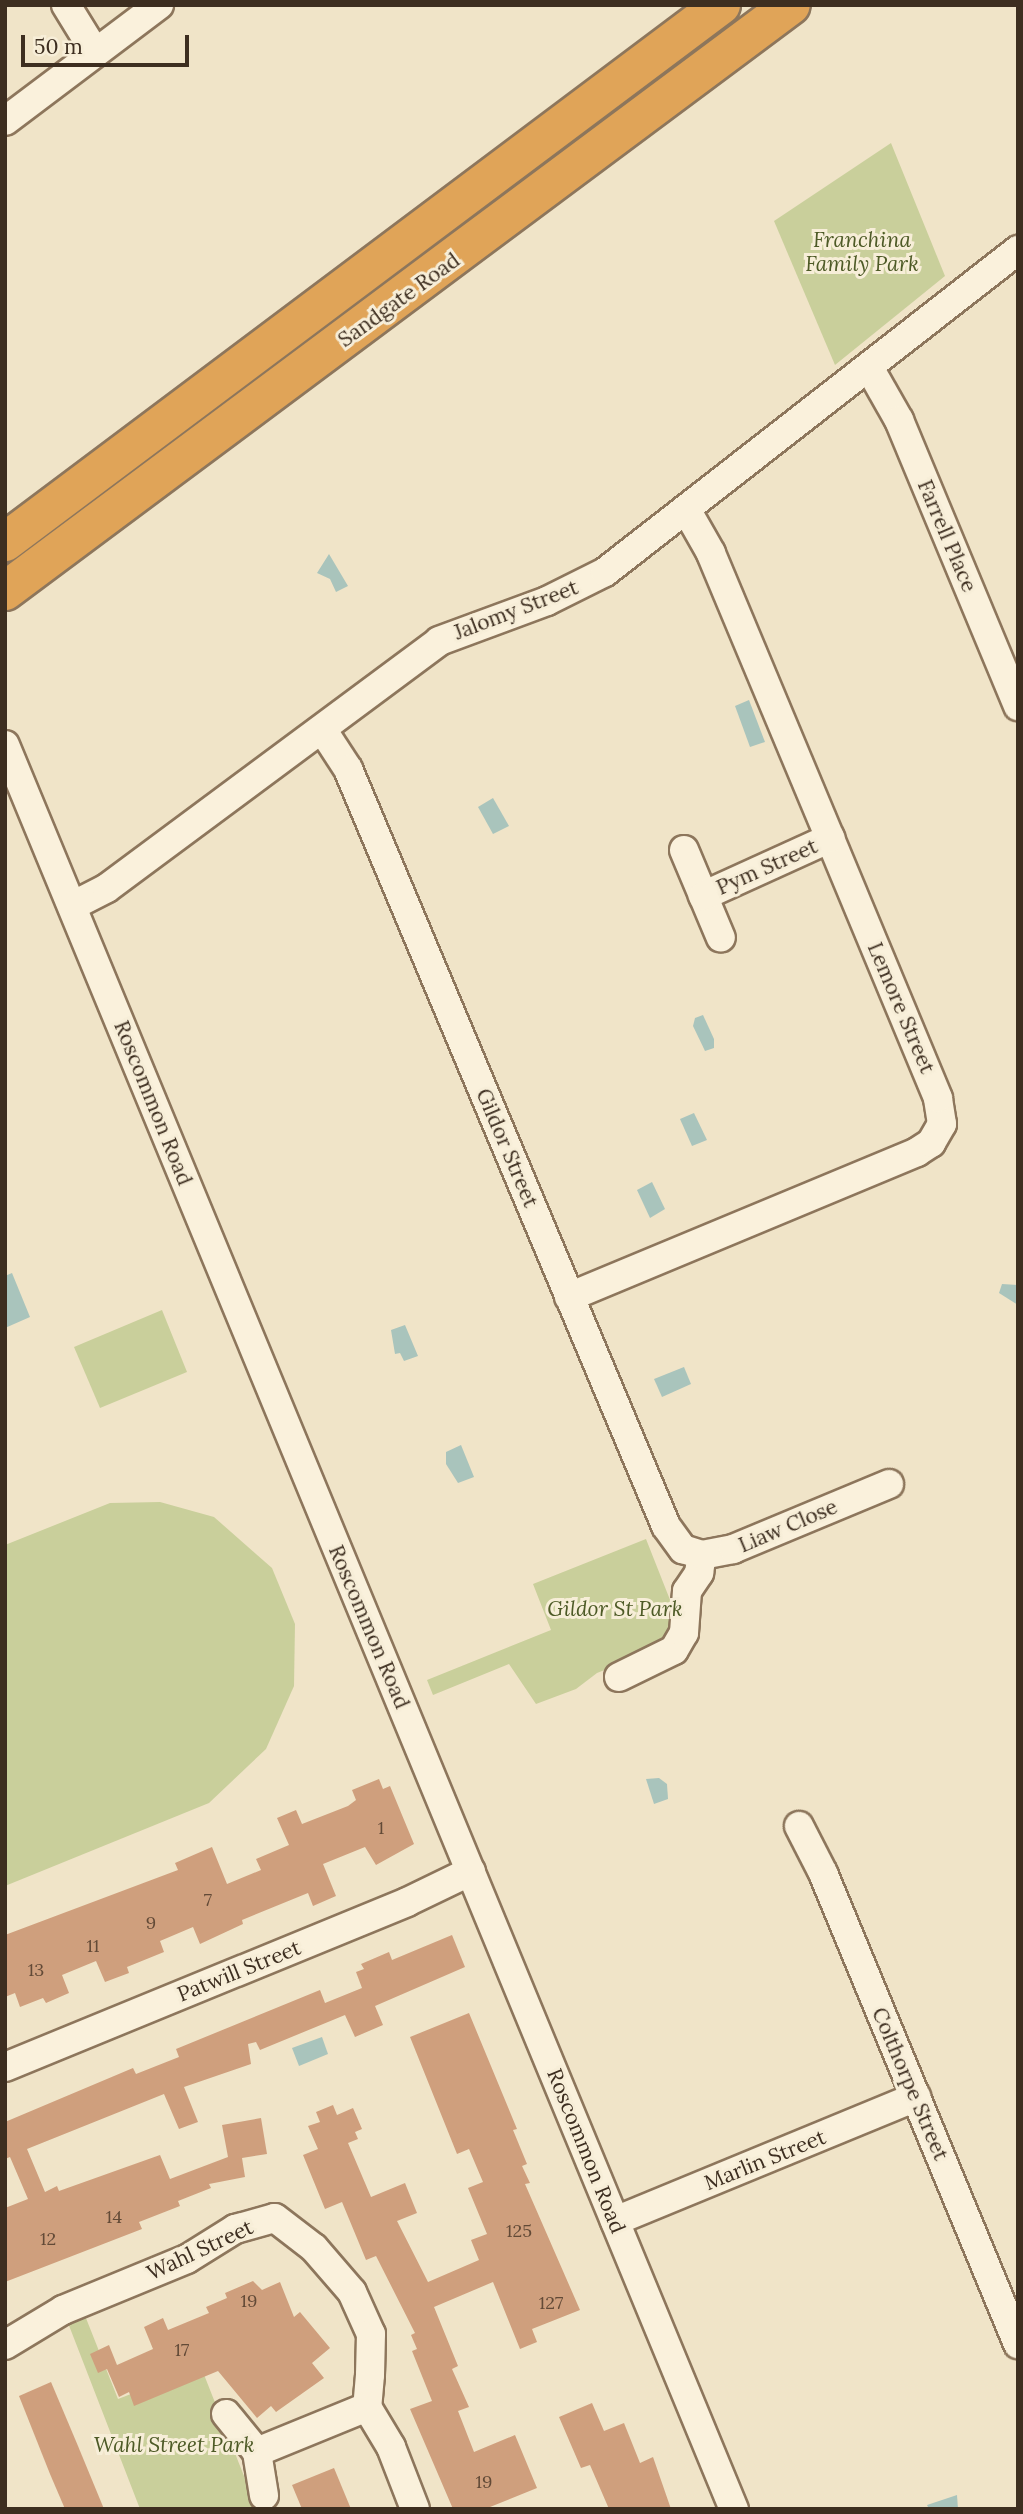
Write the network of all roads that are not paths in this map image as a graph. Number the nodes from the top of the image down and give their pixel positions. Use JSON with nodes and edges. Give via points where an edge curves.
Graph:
{"nodes":[{"id":1,"x":66,"y":5,"type":"edge"},
{"id":2,"x":159,"y":5,"type":"edge"},
{"id":3,"x":721,"y":5,"type":"edge"},
{"id":4,"x":791,"y":5,"type":"edge"},
{"id":5,"x":95,"y":52,"type":"junction"},
{"id":6,"x":5,"y":121,"type":"edge"},
{"id":7,"x":1018,"y":250,"type":"edge"},
{"id":8,"x":870,"y":369,"type":"junction"},
{"id":9,"x":687,"y":511,"type":"junction"},
{"id":10,"x":5,"y":542,"type":"edge"},
{"id":11,"x":5,"y":591,"type":"edge"},
{"id":12,"x":1018,"y":706,"type":"edge"},
{"id":13,"x":322,"y":729,"type":"junction"},
{"id":14,"x":5,"y":745,"type":"edge"},
{"id":15,"x":830,"y":838,"type":"junction"},
{"id":16,"x":684,"y":850,"type":"dead end"},
{"id":17,"x":703,"y":896,"type":"junction"},
{"id":18,"x":72,"y":906,"type":"junction"},
{"id":19,"x":721,"y":938,"type":"dead end"},
{"id":20,"x":569,"y":1297,"type":"junction"},
{"id":21,"x":890,"y":1484,"type":"dead end"},
{"id":22,"x":700,"y":1564,"type":"junction"},
{"id":23,"x":619,"y":1677,"type":"dead end"},
{"id":24,"x":799,"y":1826,"type":"dead end"},
{"id":25,"x":471,"y":1871,"type":"junction"},
{"id":26,"x":5,"y":2067,"type":"edge"},
{"id":27,"x":916,"y":2097,"type":"junction"},
{"id":28,"x":615,"y":2221,"type":"junction"},
{"id":29,"x":1018,"y":2343,"type":"edge"},
{"id":30,"x":5,"y":2345,"type":"edge"},
{"id":31,"x":367,"y":2407,"type":"junction"},
{"id":32,"x":226,"y":2414,"type":"dead end"},
{"id":33,"x":257,"y":2452,"type":"junction"},
{"id":34,"x":264,"y":2496,"type":"dead end"},
{"id":35,"x":415,"y":2509,"type":"edge"},
{"id":36,"x":734,"y":2509,"type":"edge"}],
"edges":[{"from":1,"to":5,"type":"street"},
{"from":2,"to":5,"type":"street"},
{"from":3,"to":10,"type":"highway","name":"Sandgate Road"},
{"from":4,"to":11,"type":"highway","name":"Sandgate Road"},
{"from":5,"to":6,"type":"street"},
{"from":7,"to":8,"type":"street","name":"Jalomy Street"},
{"from":8,"to":9,"type":"street","name":"Jalomy Street"},
{"from":8,"to":12,"type":"street","name":"Farrell Place","via":[[899,420]]},
{"from":9,"to":13,"type":"street","name":"Jalomy Street","via":[[571,591],[439,641]]},
{"from":9,"to":15,"type":"street","name":"Lemore Street","via":[[711,553]]},
{"from":13,"to":18,"type":"street","name":"Jalomy Street","via":[[107,888]]},
{"from":13,"to":20,"type":"street","name":"Gildor Street","via":[[348,769]]},
{"from":14,"to":18,"type":"street","name":"Roscommon Road"},
{"from":15,"to":17,"type":"street","name":"Pym Street"},
{"from":15,"to":20,"type":"street","name":"Lemore Street","via":[[938,1098],[943,1115],[937,1137],[917,1152]]},
{"from":16,"to":17,"type":"street","name":"Pym Street"},
{"from":17,"to":19,"type":"street","name":"Pym Street"},
{"from":18,"to":25,"type":"street","name":"Roscommon Road"},
{"from":20,"to":22,"type":"street","name":"Gildor Street","via":[[670,1534]]},
{"from":21,"to":22,"type":"street","name":"Liaw Close"},
{"from":22,"to":23,"type":"street","via":[[687,1591],[685,1627],[674,1650]]},
{"from":24,"to":27,"type":"street","name":"Colthorpe Street"},
{"from":25,"to":26,"type":"street","name":"Patwill Street","via":[[407,1902]]},
{"from":25,"to":28,"type":"street","name":"Roscommon Road"},
{"from":27,"to":28,"type":"street","name":"Marlin Street"},
{"from":27,"to":29,"type":"street","name":"Colthorpe Street"},
{"from":28,"to":36,"type":"street","name":"Roscommon Road"},
{"from":30,"to":31,"type":"street","name":"Wahl Street","via":[[63,2310],[187,2259],[235,2229],[275,2218],[314,2248],[352,2292],[371,2334]]},
{"from":31,"to":33,"type":"street"},
{"from":31,"to":35,"type":"street","via":[[391,2446]]},
{"from":32,"to":33,"type":"street"},
{"from":33,"to":34,"type":"street"}]}
